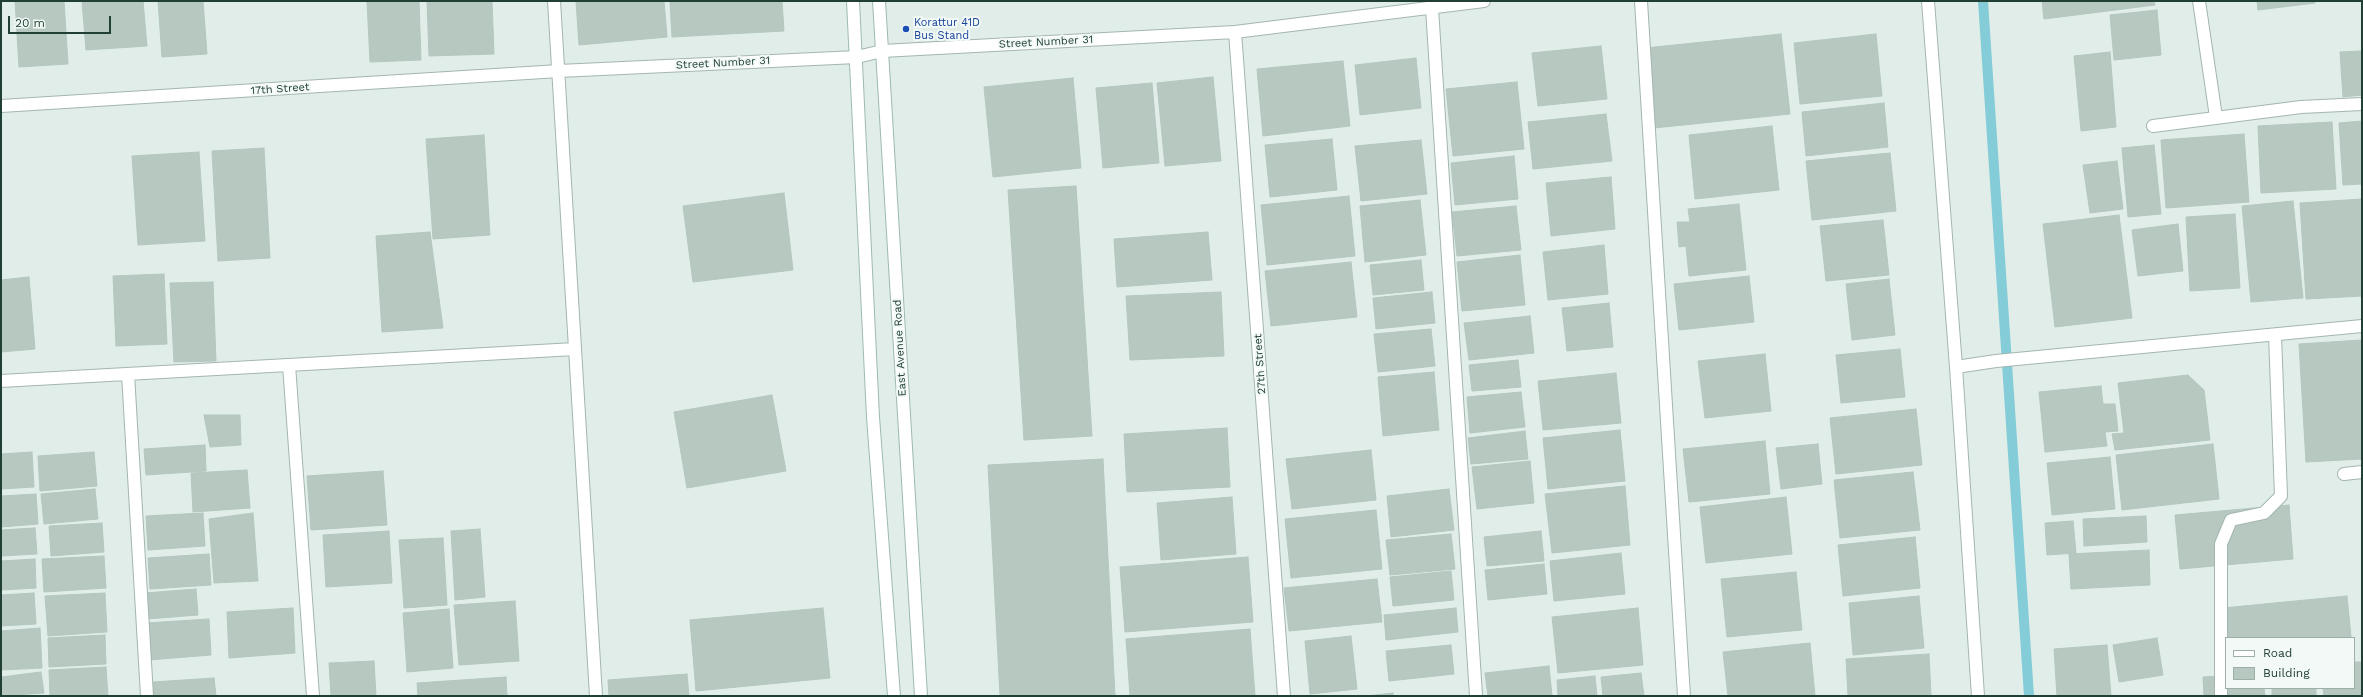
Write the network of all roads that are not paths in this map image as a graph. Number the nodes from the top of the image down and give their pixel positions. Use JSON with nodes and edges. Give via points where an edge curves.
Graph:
{"nodes":[{"id":1,"x":554,"y":1,"type":"edge"},
{"id":2,"x":853,"y":1,"type":"edge"},
{"id":3,"x":879,"y":1,"type":"edge"},
{"id":4,"x":1484,"y":1,"type":"edge"},
{"id":5,"x":1641,"y":1,"type":"edge"},
{"id":6,"x":1928,"y":1,"type":"edge"},
{"id":7,"x":2199,"y":1,"type":"edge"},
{"id":8,"x":1432,"y":8,"type":"junction"},
{"id":9,"x":1235,"y":32,"type":"junction"},
{"id":10,"x":882,"y":51,"type":"junction"},
{"id":11,"x":857,"y":57,"type":"junction"},
{"id":12,"x":559,"y":71,"type":"junction"},
{"id":13,"x":2362,"y":104,"type":"edge"},
{"id":14,"x":1,"y":106,"type":"edge"},
{"id":15,"x":2216,"y":117,"type":"junction"},
{"id":16,"x":2153,"y":126,"type":"dead end"},
{"id":17,"x":2362,"y":326,"type":"edge"},
{"id":18,"x":2275,"y":335,"type":"junction"},
{"id":19,"x":575,"y":349,"type":"junction"},
{"id":20,"x":289,"y":365,"type":"junction"},
{"id":21,"x":1956,"y":367,"type":"junction"},
{"id":22,"x":128,"y":374,"type":"junction"},
{"id":23,"x":1,"y":381,"type":"edge"},
{"id":24,"x":2362,"y":472,"type":"edge"},
{"id":25,"x":2344,"y":474,"type":"dead end"},
{"id":26,"x":147,"y":696,"type":"edge"},
{"id":27,"x":313,"y":696,"type":"edge"},
{"id":28,"x":596,"y":696,"type":"edge"},
{"id":29,"x":894,"y":696,"type":"edge"},
{"id":30,"x":921,"y":696,"type":"edge"},
{"id":31,"x":1284,"y":696,"type":"edge"},
{"id":32,"x":1476,"y":696,"type":"edge"},
{"id":33,"x":1684,"y":696,"type":"edge"},
{"id":34,"x":1978,"y":696,"type":"edge"},
{"id":35,"x":2221,"y":696,"type":"edge"}],
"edges":[{"from":1,"to":12,"type":"street"},
{"from":2,"to":11,"type":"street"},
{"from":3,"to":10,"type":"street","name":"East Avenue Road"},
{"from":4,"to":8,"type":"street","name":"Street Number 31"},
{"from":5,"to":33,"type":"street"},
{"from":6,"to":21,"type":"street"},
{"from":7,"to":15,"type":"street"},
{"from":8,"to":9,"type":"street","name":"Street Number 31"},
{"from":8,"to":32,"type":"street"},
{"from":9,"to":10,"type":"street","name":"Street Number 31"},
{"from":9,"to":31,"type":"street","name":"27th Street"},
{"from":10,"to":11,"type":"street","name":"Street Number 31"},
{"from":10,"to":30,"type":"street","name":"East Avenue Road"},
{"from":11,"to":12,"type":"street","name":"Street Number 31"},
{"from":11,"to":29,"type":"street","via":[[873,417]]},
{"from":12,"to":14,"type":"street","name":"17th Street"},
{"from":12,"to":19,"type":"street"},
{"from":13,"to":15,"type":"street","via":[[2301,107]]},
{"from":15,"to":16,"type":"street"},
{"from":17,"to":18,"type":"street"},
{"from":18,"to":21,"type":"street"},
{"from":18,"to":35,"type":"street","via":[[2281,496],[2264,513],[2231,520],[2221,544]]},
{"from":19,"to":20,"type":"street"},
{"from":19,"to":28,"type":"street"},
{"from":20,"to":22,"type":"street"},
{"from":20,"to":27,"type":"street"},
{"from":21,"to":34,"type":"street"},
{"from":22,"to":23,"type":"street"},
{"from":22,"to":26,"type":"street"},
{"from":24,"to":25,"type":"street"}]}
